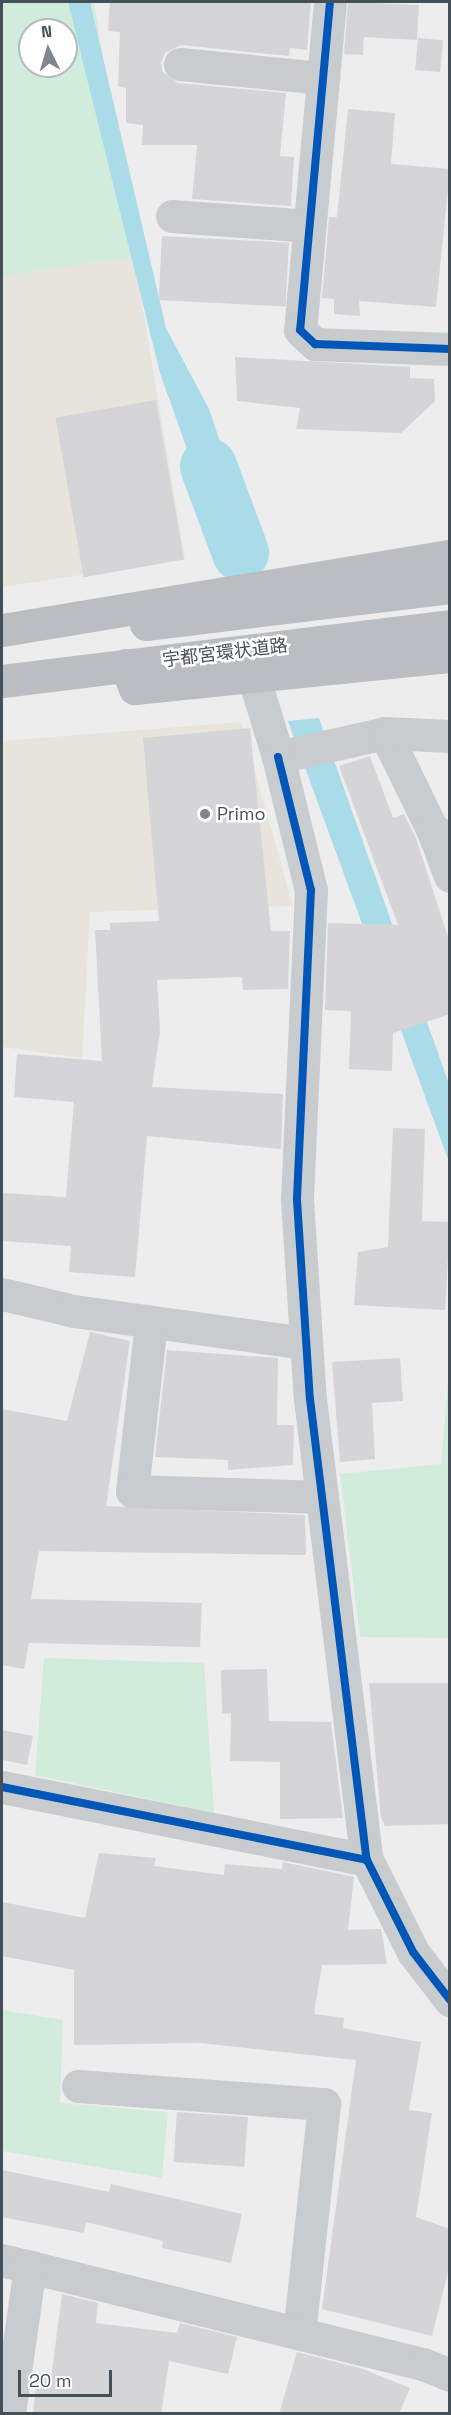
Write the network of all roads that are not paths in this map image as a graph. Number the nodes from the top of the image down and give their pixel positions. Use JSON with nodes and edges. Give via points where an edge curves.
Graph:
{"nodes":[{"id":1,"x":330,"y":2,"type":"edge"},
{"id":2,"x":180,"y":64,"type":"dead end"},
{"id":3,"x":323,"y":78,"type":"junction"},
{"id":4,"x":172,"y":216,"type":"dead end"},
{"id":5,"x":310,"y":226,"type":"junction"},
{"id":6,"x":450,"y":350,"type":"edge"},
{"id":7,"x":450,"y":556,"type":"edge"},
{"id":8,"x":450,"y":587,"type":"edge"},
{"id":9,"x":450,"y":626,"type":"edge"},
{"id":10,"x":2,"y":630,"type":"edge"},
{"id":11,"x":2,"y":641,"type":"edge"},
{"id":12,"x":450,"y":656,"type":"edge"},
{"id":13,"x":126,"y":665,"type":"junction"},
{"id":14,"x":253,"y":675,"type":"junction"},
{"id":15,"x":2,"y":681,"type":"edge"},
{"id":16,"x":385,"y":733,"type":"junction"},
{"id":17,"x":450,"y":736,"type":"edge"},
{"id":18,"x":285,"y":755,"type":"junction"},
{"id":19,"x":441,"y":834,"type":"edge"},
{"id":20,"x":450,"y":876,"type":"edge"},
{"id":21,"x":2,"y":1294,"type":"edge"},
{"id":22,"x":151,"y":1322,"type":"junction"},
{"id":23,"x":306,"y":1344,"type":"junction"},
{"id":24,"x":322,"y":1497,"type":"junction"},
{"id":25,"x":2,"y":1787,"type":"edge"},
{"id":26,"x":367,"y":1860,"type":"junction"},
{"id":27,"x":450,"y":2000,"type":"edge"},
{"id":28,"x":78,"y":2086,"type":"dead end"},
{"id":29,"x":16,"y":2263,"type":"edge"},
{"id":30,"x":299,"y":2333,"type":"junction"},
{"id":31,"x":450,"y":2375,"type":"edge"},
{"id":32,"x":9,"y":2414,"type":"edge"}],
"edges":[{"from":1,"to":3,"type":"street"},
{"from":2,"to":3,"type":"street"},
{"from":3,"to":5,"type":"street"},
{"from":4,"to":5,"type":"street"},
{"from":5,"to":6,"type":"street","via":[[300,330],[315,344]]},
{"from":7,"to":10,"type":"highway","via":[[127,605]]},
{"from":8,"to":11,"type":"highway"},
{"from":9,"to":13,"type":"highway","name":"宇都宮環状道路"},
{"from":12,"to":14,"type":"highway"},
{"from":13,"to":14,"type":"highway","via":[[135,688]]},
{"from":13,"to":15,"type":"highway","name":"宇都宮環状道路"},
{"from":14,"to":18,"type":"street"},
{"from":16,"to":17,"type":"street"},
{"from":16,"to":18,"type":"street"},
{"from":16,"to":19,"type":"street"},
{"from":18,"to":23,"type":"street","via":[[311,890],[297,1200]]},
{"from":19,"to":20,"type":"street"},
{"from":21,"to":22,"type":"street"},
{"from":22,"to":23,"type":"street"},
{"from":22,"to":24,"type":"street","via":[[132,1491]]},
{"from":23,"to":24,"type":"street"},
{"from":24,"to":26,"type":"street"},
{"from":25,"to":26,"type":"street"},
{"from":26,"to":27,"type":"street","via":[[413,1952]]},
{"from":28,"to":30,"type":"street","via":[[324,2104]]},
{"from":29,"to":30,"type":"street"},
{"from":29,"to":32,"type":"street"},
{"from":30,"to":31,"type":"street"}]}
